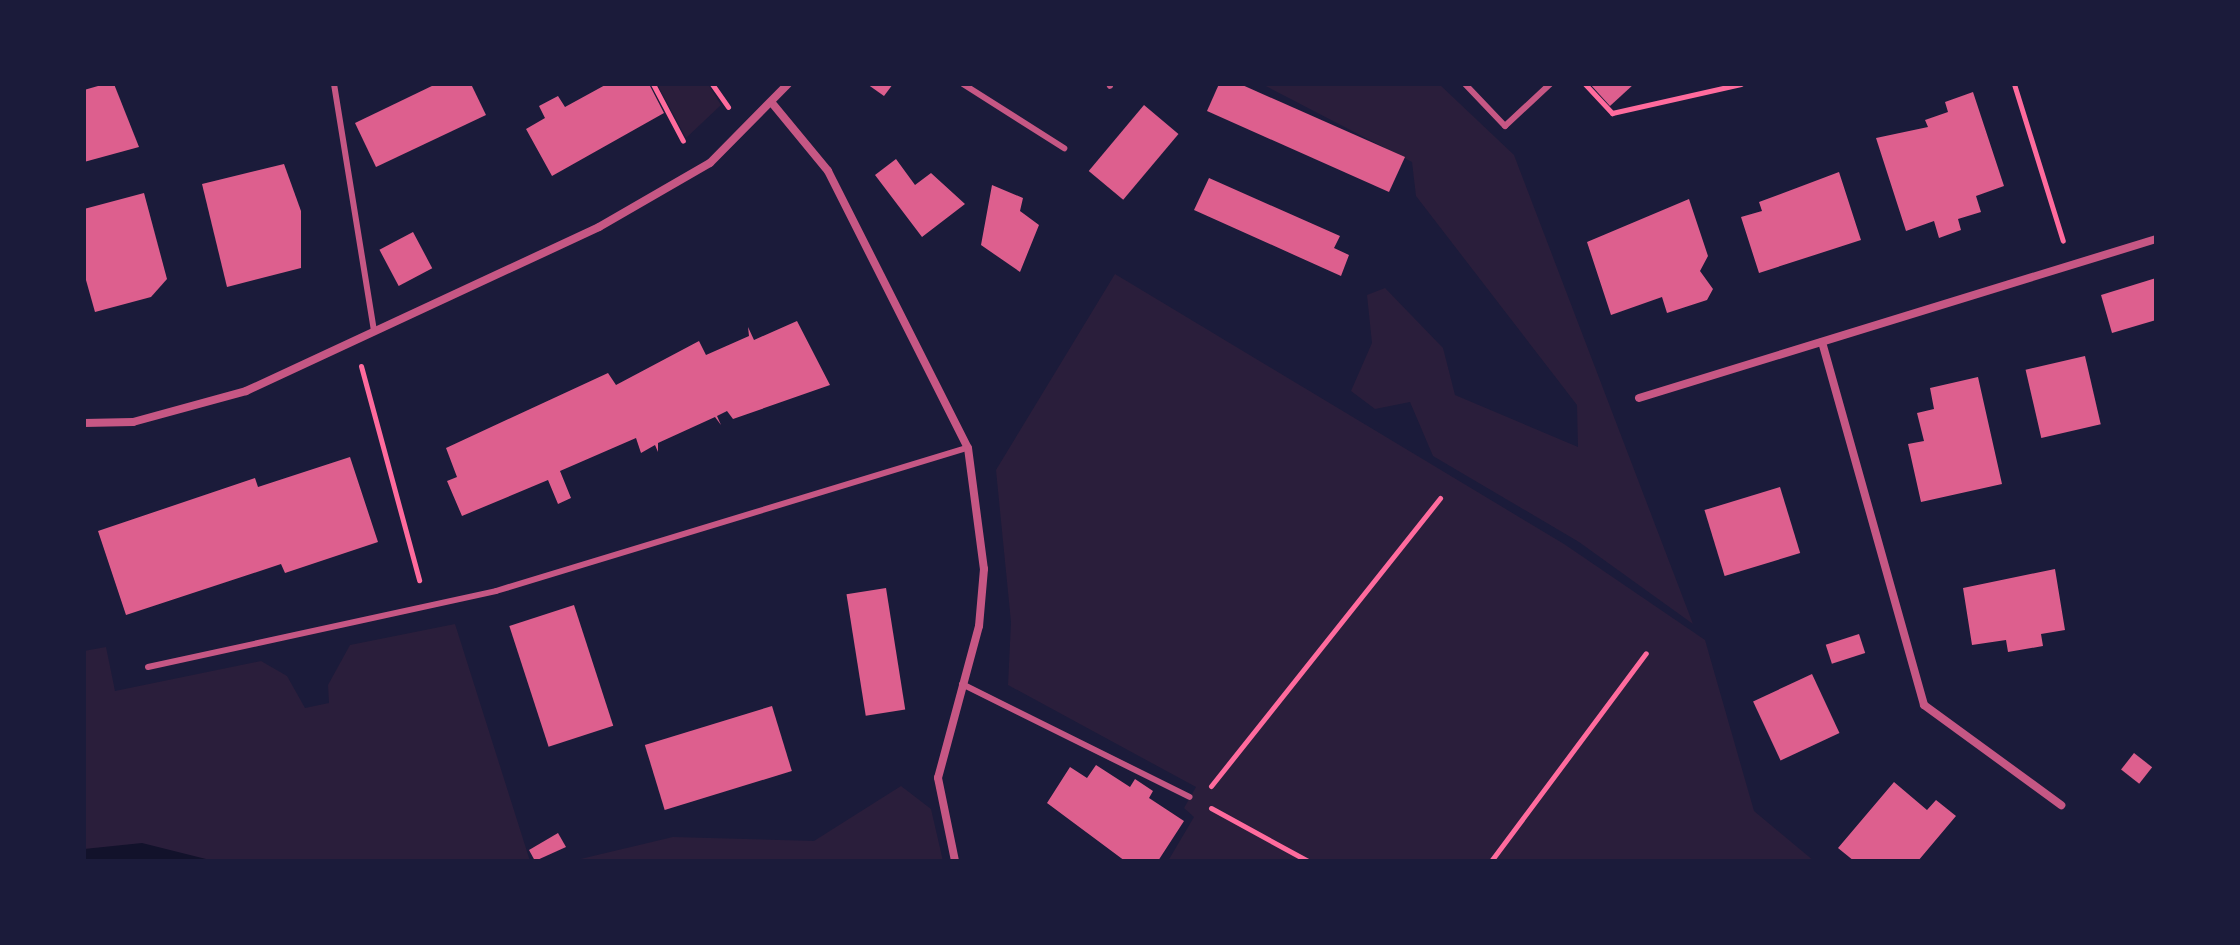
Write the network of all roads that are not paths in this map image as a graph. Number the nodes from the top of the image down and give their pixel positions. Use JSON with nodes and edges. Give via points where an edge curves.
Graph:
{"nodes":[{"id":1,"x":334,"y":84,"type":"edge"},
{"id":2,"x":788,"y":84,"type":"edge"},
{"id":3,"x":963,"y":84,"type":"edge"},
{"id":4,"x":1465,"y":84,"type":"edge"},
{"id":5,"x":1550,"y":84,"type":"edge"},
{"id":6,"x":772,"y":103,"type":"junction"},
{"id":7,"x":1064,"y":148,"type":"dead end"},
{"id":8,"x":2156,"y":239,"type":"edge"},
{"id":9,"x":374,"y":331,"type":"junction"},
{"id":10,"x":1822,"y":342,"type":"junction"},
{"id":11,"x":1639,"y":398,"type":"dead end"},
{"id":12,"x":84,"y":423,"type":"edge"},
{"id":13,"x":968,"y":448,"type":"junction"},
{"id":14,"x":148,"y":667,"type":"dead end"},
{"id":15,"x":962,"y":684,"type":"junction"},
{"id":16,"x":1190,"y":797,"type":"road end"},
{"id":17,"x":2061,"y":805,"type":"dead end"},
{"id":18,"x":955,"y":861,"type":"edge"}],
"edges":[{"from":1,"to":9,"type":"lane"},
{"from":2,"to":6,"type":"street"},
{"from":3,"to":7,"type":"lane"},
{"from":4,"to":5,"type":"lane","via":[[1505,126]]},
{"from":6,"to":9,"type":"street","via":[[677,186]]},
{"from":6,"to":13,"type":"street","via":[[828,171]]},
{"from":8,"to":10,"type":"street"},
{"from":9,"to":12,"type":"street","via":[[183,412]]},
{"from":10,"to":11,"type":"street"},
{"from":10,"to":17,"type":"street","via":[[1924,705]]},
{"from":13,"to":14,"type":"lane","via":[[496,591]]},
{"from":13,"to":15,"type":"street","via":[[984,569]]},
{"from":15,"to":16,"type":"lane"},
{"from":15,"to":18,"type":"street","via":[[938,778]]}]}
